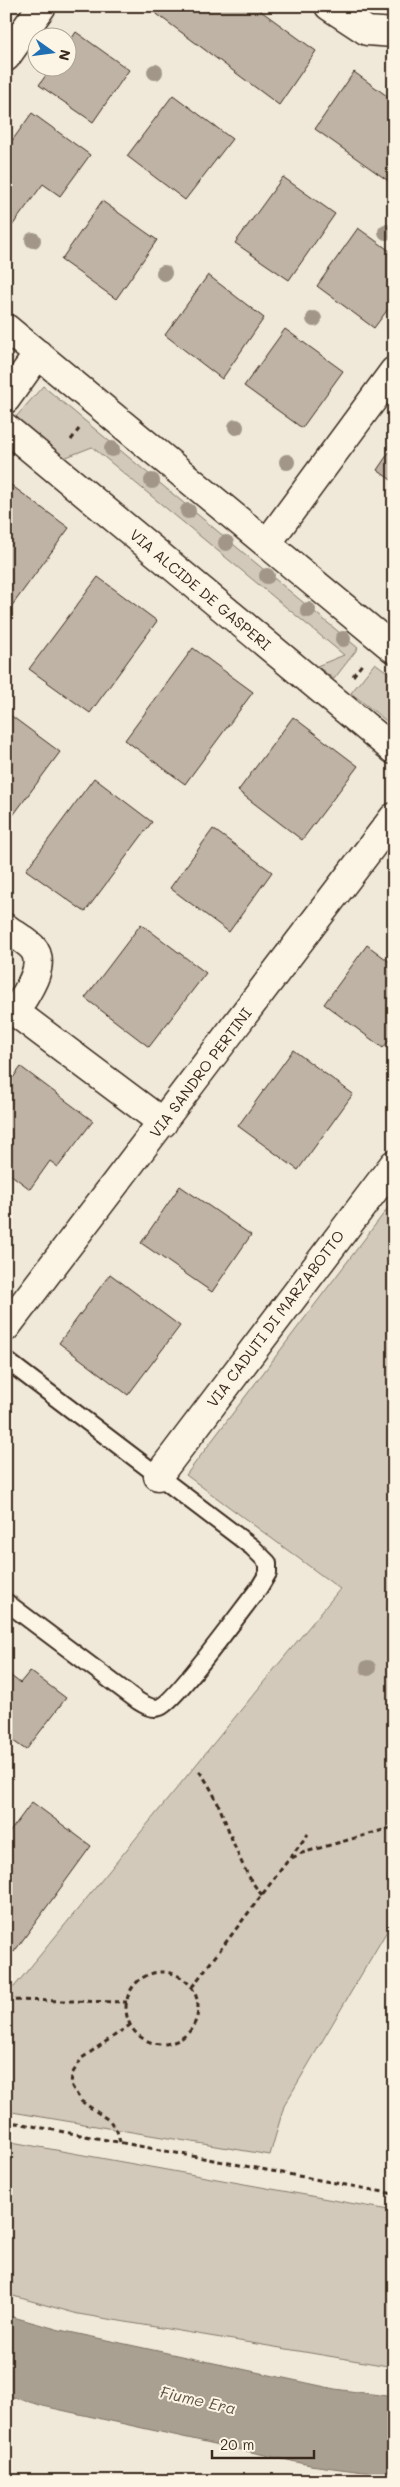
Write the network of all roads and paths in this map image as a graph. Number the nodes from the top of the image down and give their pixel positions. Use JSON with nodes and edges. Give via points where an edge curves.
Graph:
{"nodes":[{"id":1,"x":42,"y":6,"type":"edge"},
{"id":2,"x":329,"y":6,"type":"edge"},
{"id":3,"x":394,"y":33,"type":"edge"},
{"id":4,"x":6,"y":57,"type":"edge"},
{"id":5,"x":6,"y":328,"type":"edge"},
{"id":6,"x":38,"y":354,"type":"junction"},
{"id":7,"x":394,"y":371,"type":"edge"},
{"id":8,"x":6,"y":399,"type":"edge"},
{"id":9,"x":6,"y":428,"type":"edge"},
{"id":10,"x":268,"y":542,"type":"junction"},
{"id":11,"x":394,"y":649,"type":"edge"},
{"id":12,"x":394,"y":750,"type":"edge"},
{"id":13,"x":394,"y":817,"type":"edge"},
{"id":14,"x":6,"y":928,"type":"edge"},
{"id":15,"x":11,"y":1017,"type":"edge"},
{"id":16,"x":163,"y":1123,"type":"junction"},
{"id":17,"x":394,"y":1164,"type":"edge"},
{"id":18,"x":6,"y":1327,"type":"edge"},
{"id":19,"x":6,"y":1360,"type":"edge"},
{"id":20,"x":158,"y":1476,"type":"junction"},
{"id":21,"x":6,"y":1602,"type":"edge"},
{"id":22,"x":199,"y":1770,"type":"dead end"},
{"id":23,"x":394,"y":1828,"type":"edge"},
{"id":24,"x":308,"y":1834,"type":"dead end"},
{"id":25,"x":289,"y":1860,"type":"junction"},
{"id":26,"x":262,"y":1895,"type":"junction"},
{"id":27,"x":192,"y":1987,"type":"junction"},
{"id":28,"x":6,"y":2000,"type":"edge"},
{"id":29,"x":127,"y":2002,"type":"junction"},
{"id":30,"x":130,"y":2025,"type":"junction"},
{"id":31,"x":6,"y":2121,"type":"edge"},
{"id":32,"x":120,"y":2142,"type":"junction"},
{"id":33,"x":394,"y":2194,"type":"edge"}],
"edges":[{"from":1,"to":4,"type":"street"},
{"from":2,"to":3,"type":"street","via":[[367,31]]},
{"from":5,"to":6,"type":"street"},
{"from":6,"to":8,"type":"street"},
{"from":6,"to":10,"type":"street"},
{"from":7,"to":10,"type":"street"},
{"from":9,"to":12,"type":"street","name":"VIA ALCIDE DE GASPERI"},
{"from":10,"to":11,"type":"street"},
{"from":13,"to":16,"type":"street","name":"VIA SANDRO PERTINI"},
{"from":14,"to":15,"type":"street","via":[[33,948],[36,957],[35,975]]},
{"from":15,"to":16,"type":"street"},
{"from":16,"to":18,"type":"street","name":"VIA SANDRO PERTINI"},
{"from":17,"to":20,"type":"street","name":"VIA CADUTI DI MARZABOTTO"},
{"from":19,"to":20,"type":"lane"},
{"from":20,"to":21,"type":"lane","via":[[252,1546],[268,1563],[268,1573],[259,1588],[167,1703],[153,1708],[138,1701]]},
{"from":22,"to":26,"type":"path","via":[[222,1811],[250,1881]]},
{"from":23,"to":25,"type":"path","via":[[302,1852]]},
{"from":24,"to":25,"type":"path"},
{"from":25,"to":26,"type":"path"},
{"from":26,"to":27,"type":"path"},
{"from":27,"to":29,"type":"path","via":[[174,1975],[154,1973],[136,1984]]},
{"from":27,"to":30,"type":"path","via":[[198,2010],[195,2022],[180,2039],[158,2044],[142,2038]]},
{"from":28,"to":29,"type":"path"},
{"from":29,"to":30,"type":"path"},
{"from":30,"to":32,"type":"path","via":[[82,2058],[76,2065],[71,2085],[81,2101],[110,2121]]},
{"from":31,"to":32,"type":"path"},
{"from":32,"to":33,"type":"path"}]}
